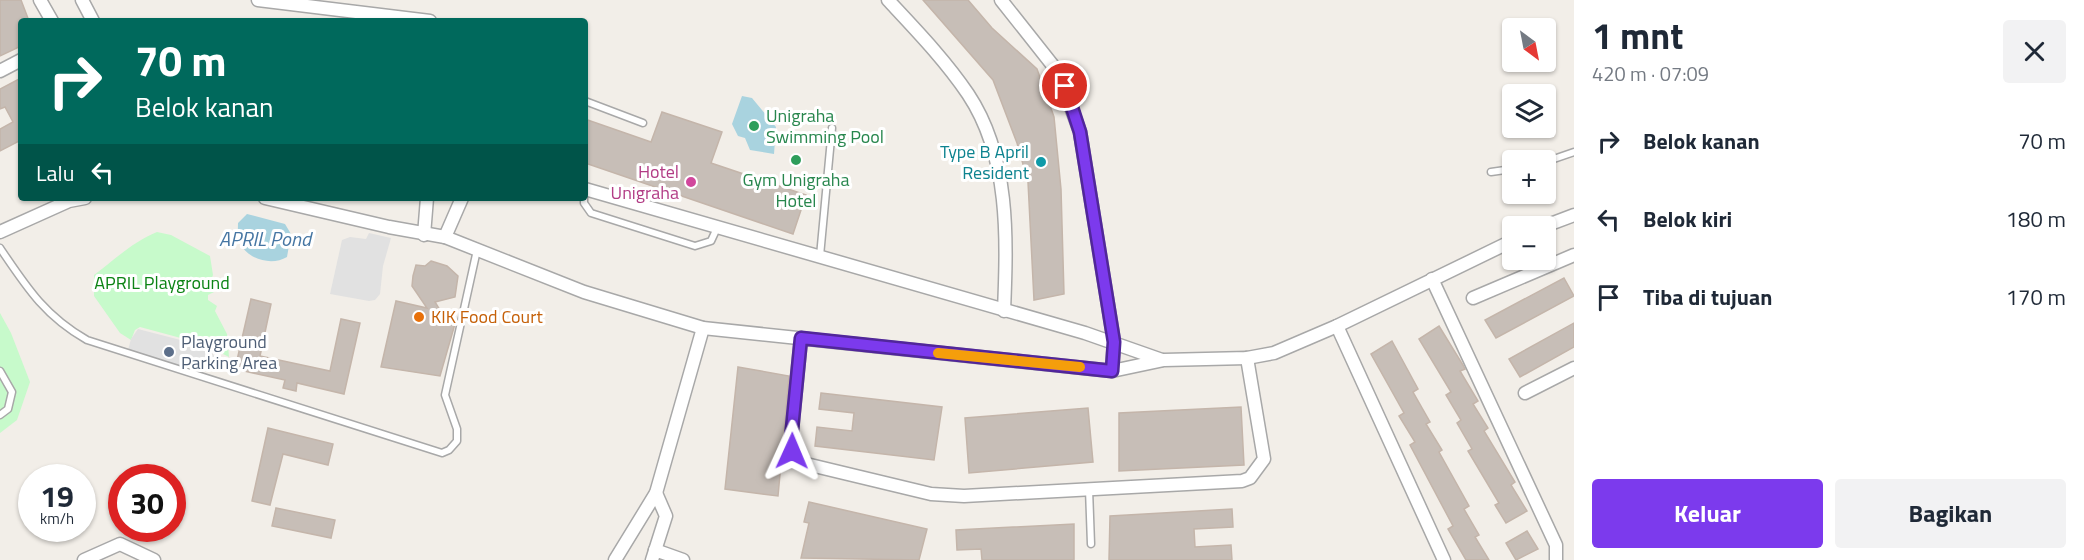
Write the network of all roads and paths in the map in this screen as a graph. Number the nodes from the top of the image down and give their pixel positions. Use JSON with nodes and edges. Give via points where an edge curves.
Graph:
{"nodes":[{"id":1,"x":40,"y":0,"type":"edge"},
{"id":2,"x":82,"y":0,"type":"edge"},
{"id":3,"x":258,"y":0,"type":"edge"},
{"id":4,"x":888,"y":0,"type":"edge"},
{"id":5,"x":1001,"y":0,"type":"edge"},
{"id":6,"x":50,"y":18,"type":"edge"},
{"id":7,"x":91,"y":18,"type":"edge"},
{"id":8,"x":405,"y":18,"type":"edge"},
{"id":9,"x":18,"y":62,"type":"edge"},
{"id":10,"x":0,"y":71,"type":"edge"},
{"id":11,"x":588,"y":102,"type":"edge"},
{"id":12,"x":643,"y":123,"type":"dead end"},
{"id":13,"x":832,"y":128,"type":"dead end"},
{"id":14,"x":1574,"y":152,"type":"edge"},
{"id":15,"x":1556,"y":158,"type":"edge"},
{"id":16,"x":1502,"y":170,"type":"edge"},
{"id":17,"x":1491,"y":172,"type":"dead end"},
{"id":18,"x":588,"y":190,"type":"edge"},
{"id":19,"x":66,"y":201,"type":"edge"},
{"id":20,"x":278,"y":201,"type":"edge"},
{"id":21,"x":427,"y":201,"type":"edge"},
{"id":22,"x":461,"y":201,"type":"edge"},
{"id":23,"x":584,"y":201,"type":"edge"},
{"id":24,"x":1574,"y":215,"type":"edge"},
{"id":25,"x":1556,"y":222,"type":"edge"},
{"id":26,"x":717,"y":228,"type":"junction"},
{"id":27,"x":0,"y":232,"type":"edge"},
{"id":28,"x":424,"y":235,"type":"junction"},
{"id":29,"x":445,"y":237,"type":"junction"},
{"id":30,"x":1502,"y":245,"type":"edge"},
{"id":31,"x":0,"y":248,"type":"edge"},
{"id":32,"x":477,"y":250,"type":"junction"},
{"id":33,"x":1574,"y":255,"type":"edge"},
{"id":34,"x":820,"y":257,"type":"junction"},
{"id":35,"x":1432,"y":279,"type":"junction"},
{"id":36,"x":1473,"y":298,"type":"dead end"},
{"id":37,"x":1004,"y":311,"type":"junction"},
{"id":38,"x":1337,"y":326,"type":"junction"},
{"id":39,"x":703,"y":328,"type":"junction"},
{"id":40,"x":801,"y":338,"type":"junction"},
{"id":41,"x":1114,"y":342,"type":"junction"},
{"id":42,"x":1246,"y":358,"type":"junction"},
{"id":43,"x":1164,"y":360,"type":"junction"},
{"id":44,"x":1574,"y":368,"type":"edge"},
{"id":45,"x":0,"y":371,"type":"edge"},
{"id":46,"x":1112,"y":371,"type":"junction"},
{"id":47,"x":1525,"y":393,"type":"dead end"},
{"id":48,"x":0,"y":415,"type":"edge"},
{"id":49,"x":1089,"y":489,"type":"junction"},
{"id":50,"x":656,"y":494,"type":"junction"},
{"id":51,"x":1090,"y":544,"type":"dead end"},
{"id":52,"x":654,"y":555,"type":"edge"},
{"id":53,"x":84,"y":560,"type":"edge"},
{"id":54,"x":154,"y":560,"type":"edge"},
{"id":55,"x":615,"y":560,"type":"edge"},
{"id":56,"x":683,"y":560,"type":"edge"},
{"id":57,"x":1444,"y":560,"type":"edge"},
{"id":58,"x":1556,"y":560,"type":"edge"}],
"edges":[{"from":1,"to":6,"type":"street"},
{"from":2,"to":7,"type":"street"},
{"from":3,"to":8,"type":"street"},
{"from":4,"to":37,"type":"street","via":[[929,44],[968,95],[985,129],[1004,202]]},
{"from":5,"to":41,"type":"street","via":[[1058,72],[1077,120]]},
{"from":9,"to":10,"type":"street"},
{"from":11,"to":12,"type":"lane"},
{"from":13,"to":34,"type":"lane"},
{"from":14,"to":15,"type":"lane"},
{"from":16,"to":17,"type":"lane"},
{"from":18,"to":26,"type":"street"},
{"from":19,"to":27,"type":"street"},
{"from":20,"to":28,"type":"street"},
{"from":21,"to":28,"type":"street"},
{"from":22,"to":29,"type":"street"},
{"from":23,"to":26,"type":"lane","via":[[591,213],[695,246],[711,241]]},
{"from":24,"to":25,"type":"street"},
{"from":26,"to":34,"type":"street"},
{"from":28,"to":29,"type":"street"},
{"from":29,"to":32,"type":"street"},
{"from":30,"to":35,"type":"street"},
{"from":31,"to":32,"type":"lane","via":[[37,300],[61,325],[87,340],[442,453],[457,441],[457,429],[445,395]]},
{"from":32,"to":39,"type":"street","via":[[584,292]]},
{"from":33,"to":36,"type":"street"},
{"from":34,"to":37,"type":"street"},
{"from":35,"to":38,"type":"street"},
{"from":35,"to":58,"type":"street","via":[[1556,545]]},
{"from":37,"to":41,"type":"street"},
{"from":38,"to":42,"type":"street","via":[[1274,353]]},
{"from":38,"to":57,"type":"street"},
{"from":39,"to":40,"type":"street"},
{"from":39,"to":50,"type":"street"},
{"from":40,"to":46,"type":"street"},
{"from":40,"to":49,"type":"street","via":[[791,439],[792,451],[802,463],[931,494],[964,496]]},
{"from":41,"to":43,"type":"street"},
{"from":41,"to":46,"type":"street"},
{"from":42,"to":43,"type":"street"},
{"from":42,"to":49,"type":"street","via":[[1264,459],[1250,478]]},
{"from":43,"to":46,"type":"street"},
{"from":44,"to":47,"type":"street"},
{"from":45,"to":48,"type":"lane","via":[[12,392],[8,409]]},
{"from":49,"to":51,"type":"lane"},
{"from":50,"to":52,"type":"street","via":[[666,516]]},
{"from":50,"to":55,"type":"street"},
{"from":52,"to":56,"type":"street"},
{"from":53,"to":54,"type":"street","via":[[120,544]]}]}
